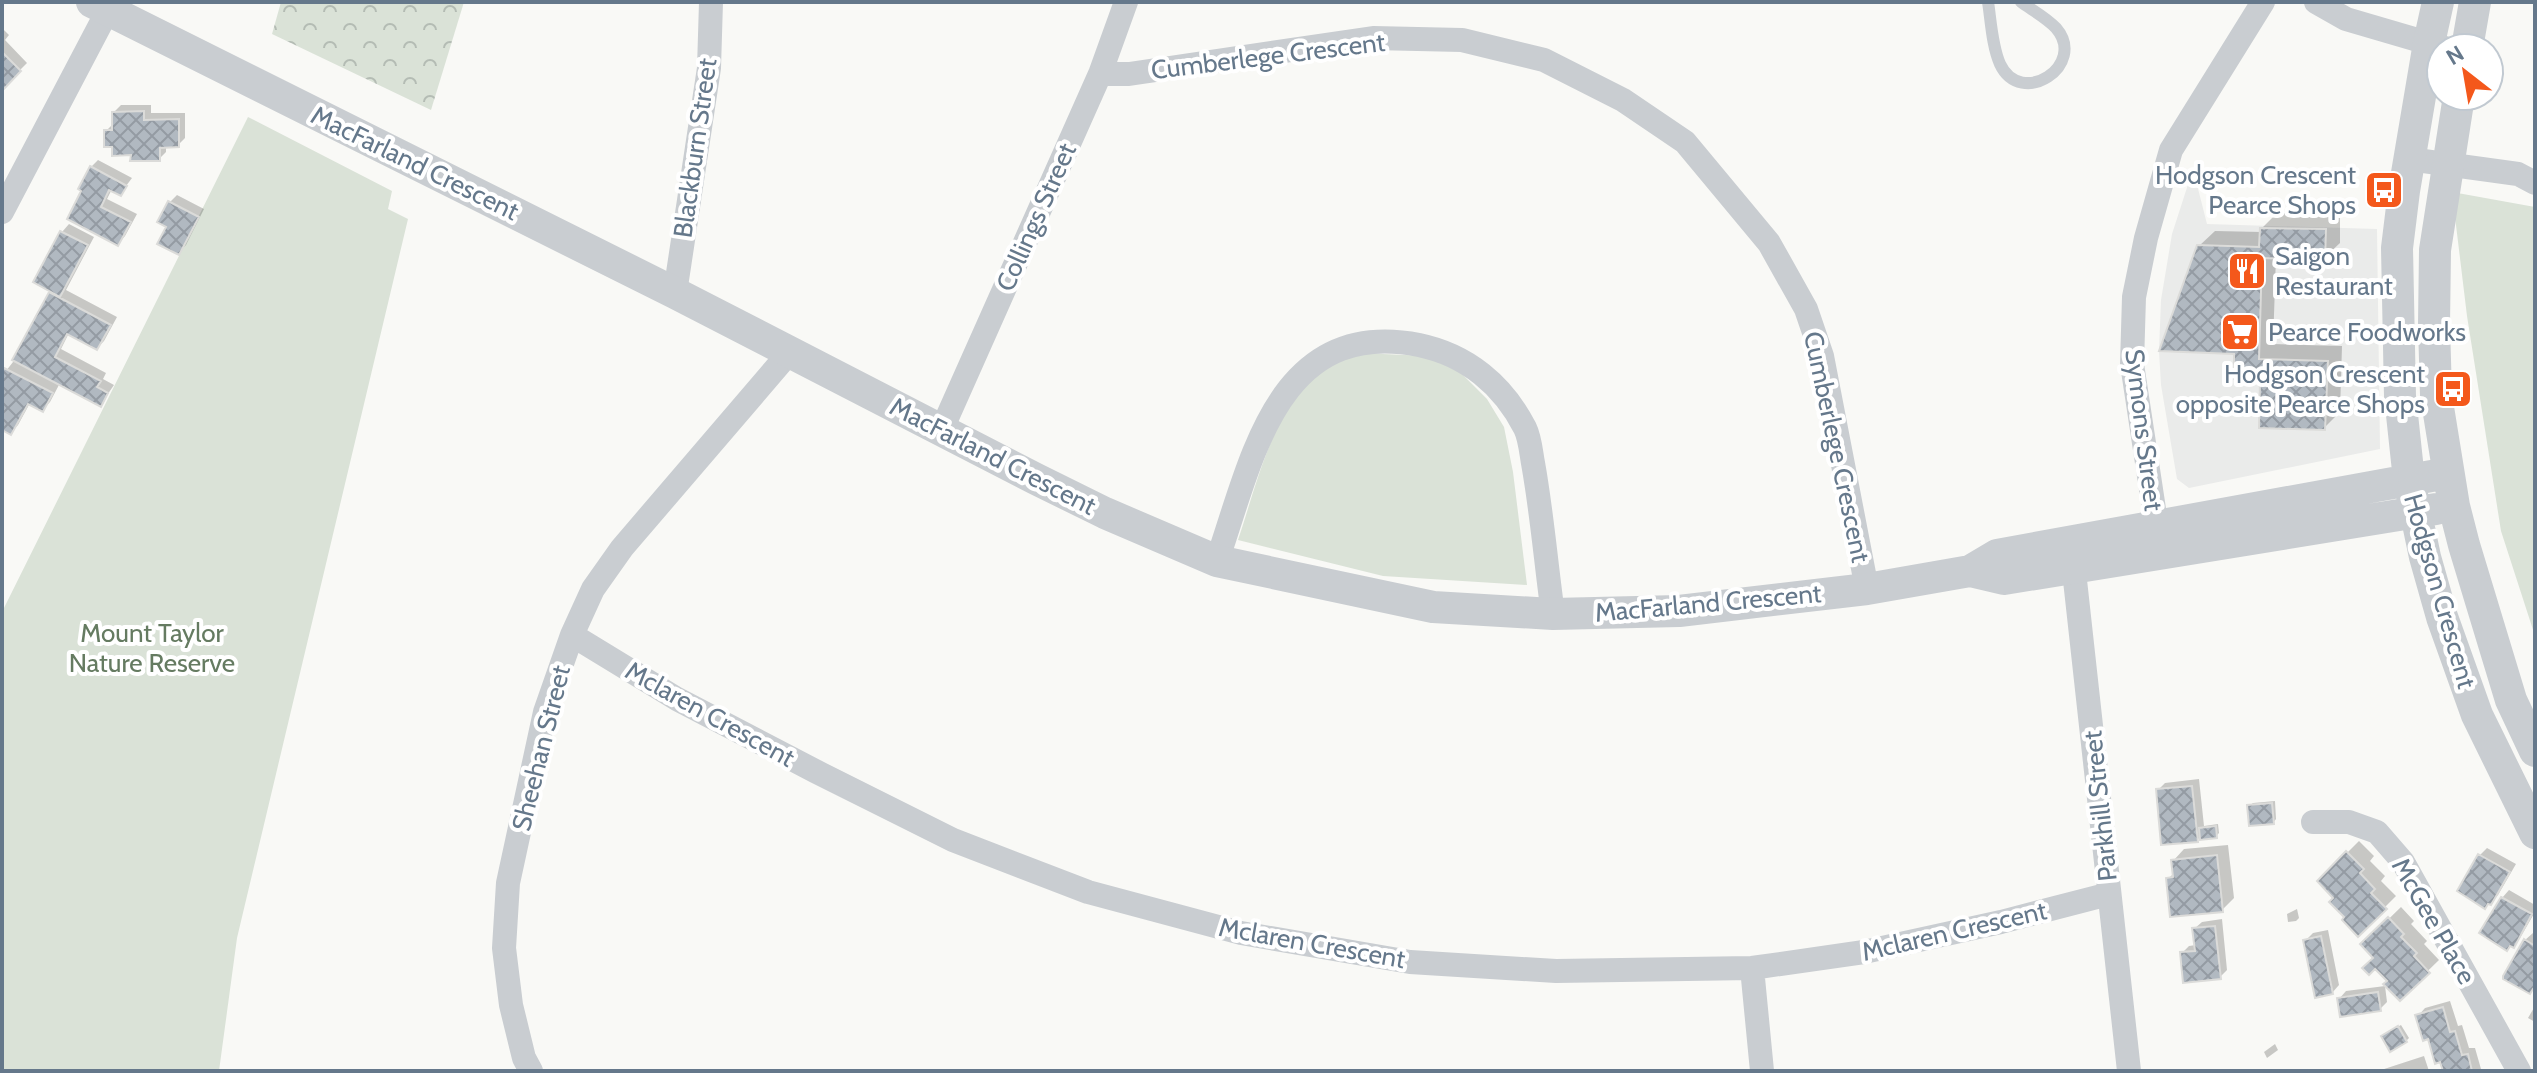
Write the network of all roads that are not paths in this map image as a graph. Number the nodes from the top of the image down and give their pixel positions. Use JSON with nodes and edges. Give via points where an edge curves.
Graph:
{"nodes":[{"id":1,"x":711,"y":2,"type":"edge"},
{"id":2,"x":1126,"y":2,"type":"edge"},
{"id":3,"x":1988,"y":2,"type":"edge"},
{"id":4,"x":2021,"y":2,"type":"edge"},
{"id":5,"x":2263,"y":2,"type":"edge"},
{"id":6,"x":2316,"y":2,"type":"edge"},
{"id":7,"x":2438,"y":2,"type":"edge"},
{"id":8,"x":2475,"y":2,"type":"edge"},
{"id":9,"x":100,"y":6,"type":"edge"},
{"id":10,"x":2437,"y":32,"type":"edge"},
{"id":11,"x":2470,"y":32,"type":"edge"},
{"id":12,"x":2425,"y":42,"type":"edge"},
{"id":13,"x":1100,"y":74,"type":"junction"},
{"id":14,"x":2425,"y":94,"type":"edge"},
{"id":15,"x":2456,"y":112,"type":"edge"},
{"id":16,"x":2409,"y":159,"type":"junction"},
{"id":17,"x":2448,"y":164,"type":"junction"},
{"id":18,"x":2535,"y":183,"type":"edge"},
{"id":19,"x":2,"y":212,"type":"edge"},
{"id":20,"x":675,"y":293,"type":"junction"},
{"id":21,"x":789,"y":353,"type":"junction"},
{"id":22,"x":942,"y":429,"type":"junction"},
{"id":23,"x":2448,"y":473,"type":"junction"},
{"id":24,"x":2409,"y":480,"type":"junction"},
{"id":25,"x":2454,"y":506,"type":"junction"},
{"id":26,"x":2415,"y":512,"type":"junction"},
{"id":27,"x":2158,"y":540,"type":"junction"},
{"id":28,"x":2072,"y":555,"type":"junction"},
{"id":29,"x":1217,"y":561,"type":"junction"},
{"id":30,"x":1867,"y":589,"type":"junction"},
{"id":31,"x":1553,"y":614,"type":"junction"},
{"id":32,"x":572,"y":635,"type":"junction"},
{"id":33,"x":2535,"y":751,"type":"edge"},
{"id":34,"x":2313,"y":822,"type":"dead end"},
{"id":35,"x":2535,"y":833,"type":"edge"},
{"id":36,"x":2109,"y":894,"type":"junction"},
{"id":37,"x":1752,"y":968,"type":"junction"},
{"id":38,"x":531,"y":1071,"type":"edge"},
{"id":39,"x":1762,"y":1071,"type":"edge"},
{"id":40,"x":2129,"y":1071,"type":"edge"},
{"id":41,"x":2519,"y":1071,"type":"edge"}],
"edges":[{"from":1,"to":20,"type":"street","name":"Blackburn Street","via":[[709,68]]},
{"from":2,"to":13,"type":"street","name":"Collings Street"},
{"from":3,"to":4,"type":"lane","via":[[2000,65],[2016,80],[2033,83],[2057,70],[2063,44],[2053,25]]},
{"from":5,"to":27,"type":"street","name":"Symons Street","via":[[2171,150],[2134,297],[2132,364]]},
{"from":6,"to":12,"type":"street","via":[[2346,19]]},
{"from":7,"to":10,"type":"street","name":"Hodgson Crescent"},
{"from":8,"to":11,"type":"street"},
{"from":9,"to":19,"type":"street"},
{"from":9,"to":20,"type":"street","name":"MacFarland Crescent"},
{"from":13,"to":22,"type":"street","name":"Collings Street"},
{"from":13,"to":30,"type":"street","name":"Cumberlege Crescent","via":[[1373,38],[1462,40],[1544,60],[1623,100],[1685,142],[1769,243],[1806,309],[1822,356]]},
{"from":14,"to":16,"type":"street","name":"Hodgson Crescent"},
{"from":15,"to":17,"type":"street","name":"Hodgson Crescent"},
{"from":16,"to":17,"type":"street"},
{"from":16,"to":24,"type":"street","name":"Hodgson Crescent","via":[[2397,248],[2400,396]]},
{"from":17,"to":18,"type":"street","via":[[2518,174]]},
{"from":17,"to":23,"type":"street","name":"Hodgson Crescent","via":[[2435,250],[2434,325],[2436,395]]},
{"from":20,"to":21,"type":"street","name":"MacFarland Crescent"},
{"from":21,"to":22,"type":"street","name":"MacFarland Crescent"},
{"from":21,"to":32,"type":"street","name":"Sheehan Street","via":[[622,548],[593,589]]},
{"from":22,"to":29,"type":"street","name":"MacFarland Crescent","via":[[1105,513]]},
{"from":23,"to":24,"type":"street","name":"MacFarland Crescent"},
{"from":23,"to":25,"type":"street","name":"Hodgson Crescent"},
{"from":24,"to":26,"type":"street","name":"Hodgson Crescent"},
{"from":24,"to":27,"type":"street","name":"MacFarland Crescent"},
{"from":25,"to":26,"type":"street","name":"MacFarland Crescent"},
{"from":25,"to":33,"type":"street","name":"Hodgson Crescent","via":[[2511,700]]},
{"from":26,"to":27,"type":"street","name":"MacFarland Crescent"},
{"from":26,"to":35,"type":"street","name":"Hodgson Crescent","via":[[2442,617],[2477,715]]},
{"from":27,"to":28,"type":"street","name":"MacFarland Crescent"},
{"from":28,"to":30,"type":"street","name":"MacFarland Crescent","via":[[1997,555],[1970,571]]},
{"from":28,"to":36,"type":"street","name":"Parkhill Street"},
{"from":29,"to":31,"type":"street","name":"MacFarland Crescent","via":[[1433,607]]},
{"from":29,"to":31,"type":"street","via":[[1264,425],[1289,386],[1319,359],[1359,344],[1399,341],[1437,349],[1476,368],[1507,398],[1526,431]]},
{"from":30,"to":31,"type":"street","name":"MacFarland Crescent","via":[[1679,611]]},
{"from":32,"to":37,"type":"street","name":"Mclaren Crescent","via":[[677,699],[953,840],[1088,892],[1241,933],[1410,962],[1556,971]]},
{"from":32,"to":38,"type":"street","name":"Sheehan Street","via":[[545,712],[508,883],[504,948],[511,1005]]},
{"from":34,"to":41,"type":"street","name":"McGee Place","via":[[2349,822],[2377,832],[2403,862]]},
{"from":36,"to":37,"type":"street","name":"Mclaren Crescent","via":[[1864,952]]},
{"from":36,"to":40,"type":"street","name":"Parkhill Street"},
{"from":37,"to":39,"type":"street"}]}
